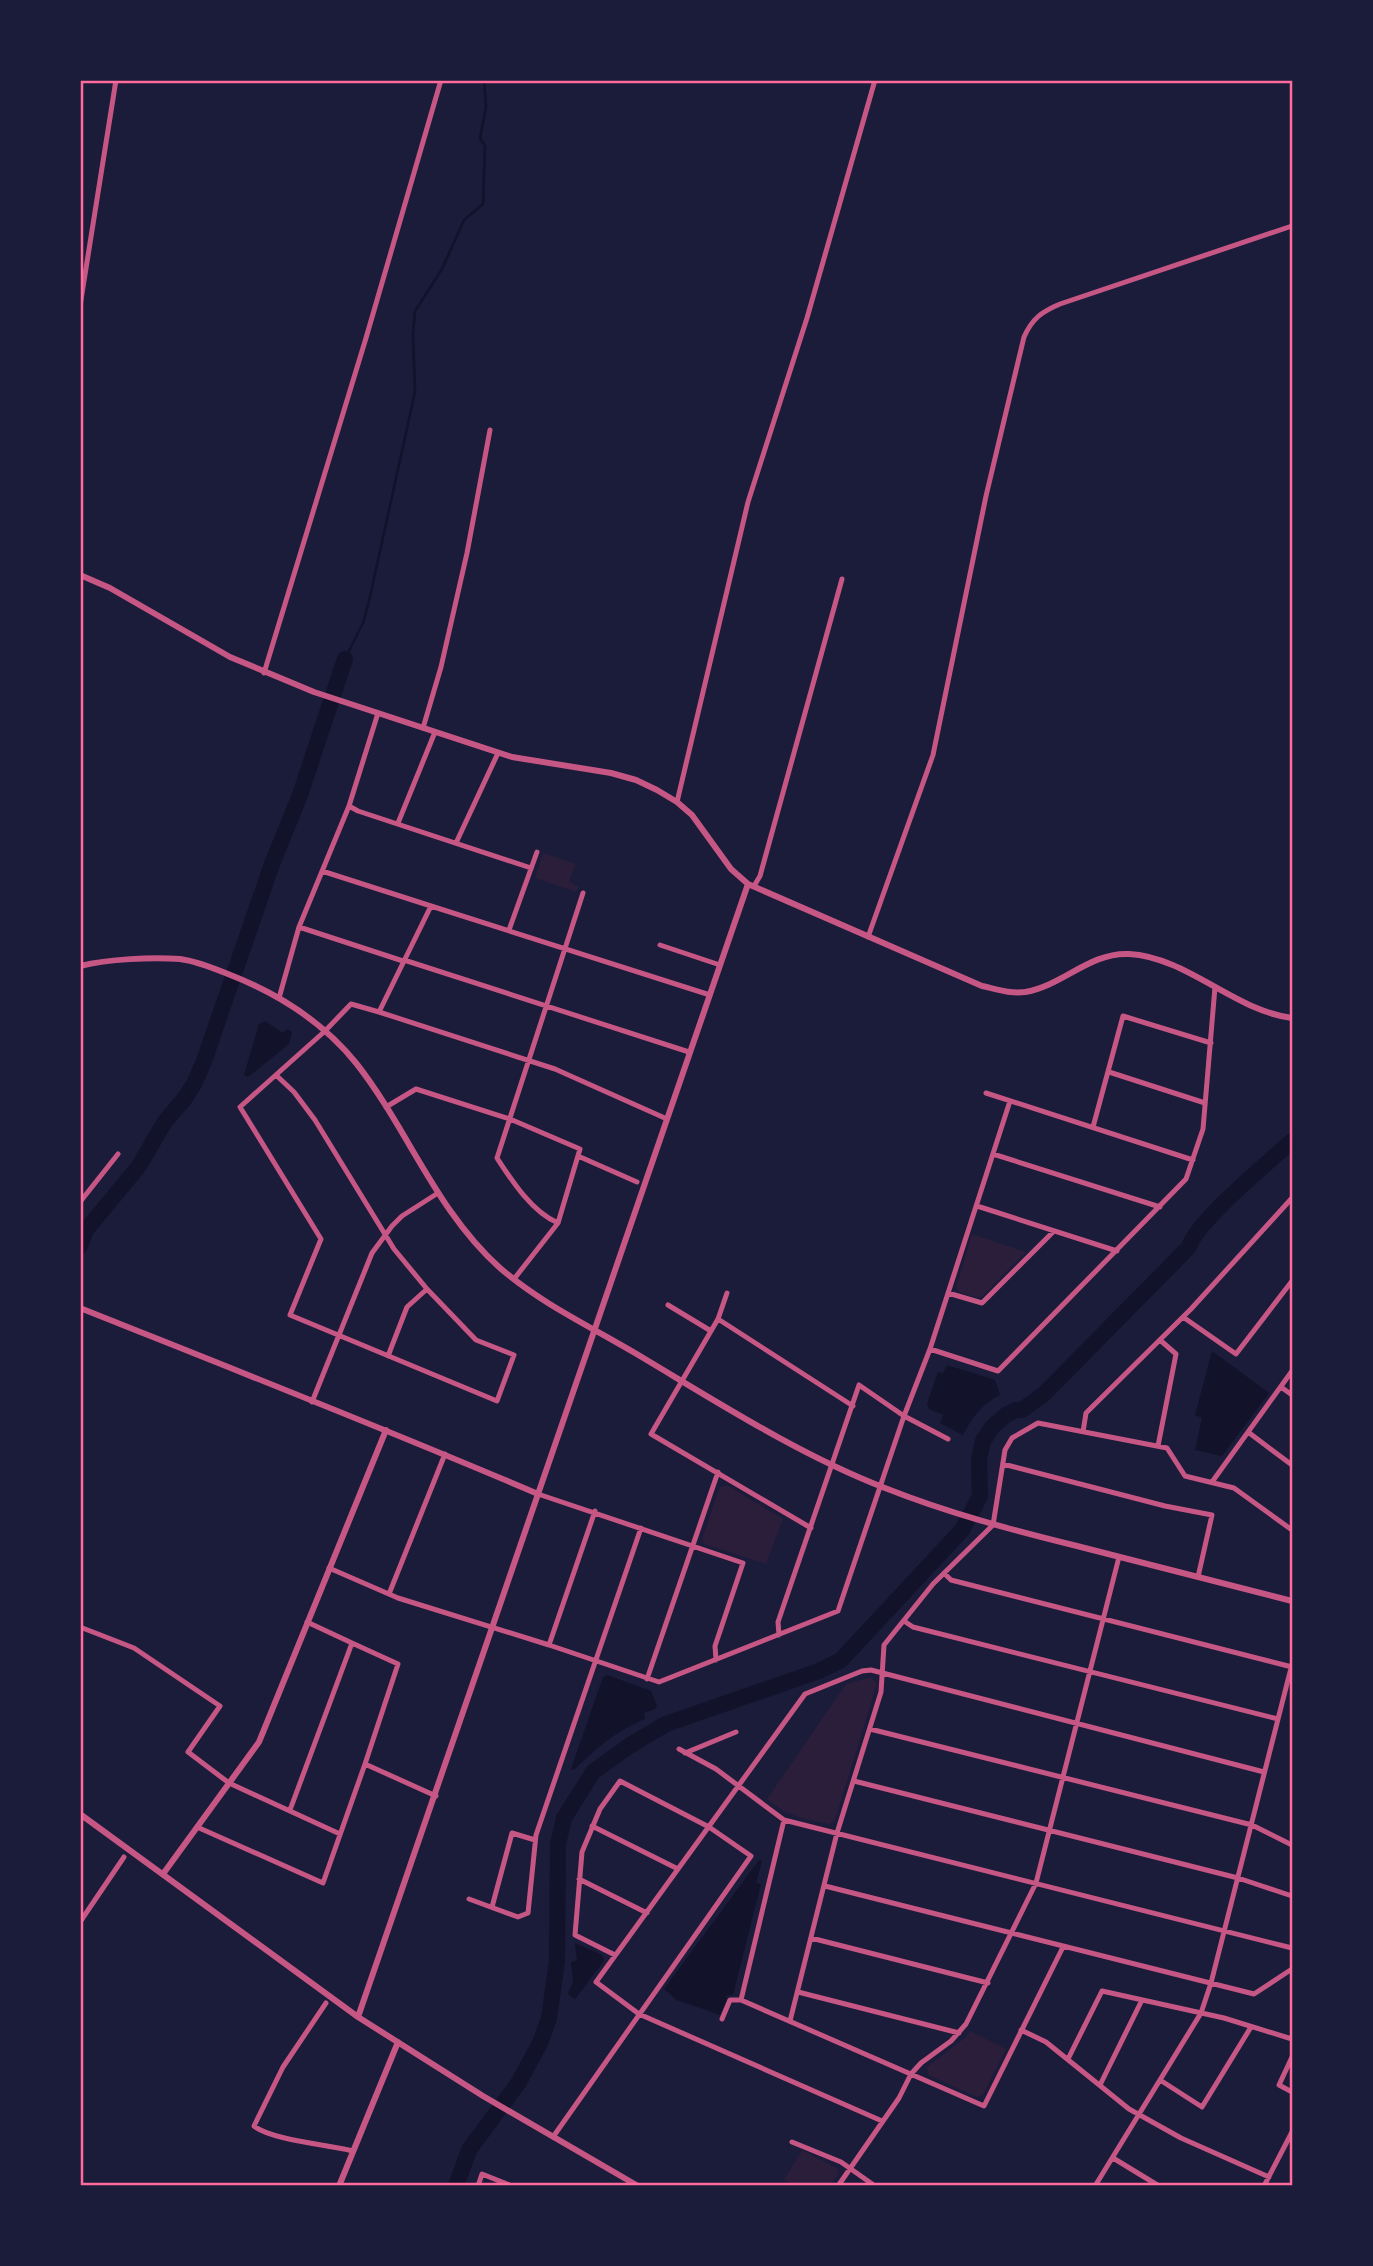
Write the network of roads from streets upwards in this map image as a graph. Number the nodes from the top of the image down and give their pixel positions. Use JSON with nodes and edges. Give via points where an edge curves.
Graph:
{"nodes":[{"id":1,"x":116,"y":80,"type":"edge"},
{"id":2,"x":441,"y":80,"type":"edge"},
{"id":3,"x":875,"y":80,"type":"edge"},
{"id":4,"x":1293,"y":226,"type":"edge"},
{"id":5,"x":80,"y":306,"type":"edge"},
{"id":6,"x":490,"y":430,"type":"dead end"},
{"id":7,"x":80,"y":575,"type":"edge"},
{"id":8,"x":842,"y":579,"type":"dead end"},
{"id":9,"x":264,"y":673,"type":"junction"},
{"id":10,"x":379,"y":713,"type":"junction"},
{"id":11,"x":423,"y":728,"type":"junction"},
{"id":12,"x":435,"y":732,"type":"junction"},
{"id":13,"x":498,"y":753,"type":"junction"},
{"id":14,"x":677,"y":802,"type":"junction"},
{"id":15,"x":349,"y":806,"type":"junction"},
{"id":16,"x":398,"y":823,"type":"junction"},
{"id":17,"x":456,"y":843,"type":"junction"},
{"id":18,"x":537,"y":852,"type":"dead end"},
{"id":19,"x":531,"y":868,"type":"junction"},
{"id":20,"x":322,"y":872,"type":"junction"},
{"id":21,"x":751,"y":885,"type":"junction"},
{"id":22,"x":583,"y":893,"type":"dead end"},
{"id":23,"x":430,"y":906,"type":"junction"},
{"id":24,"x":299,"y":928,"type":"junction"},
{"id":25,"x":509,"y":930,"type":"junction"},
{"id":26,"x":868,"y":937,"type":"junction"},
{"id":27,"x":660,"y":945,"type":"dead end"},
{"id":28,"x":565,"y":948,"type":"junction"},
{"id":29,"x":404,"y":960,"type":"junction"},
{"id":30,"x":720,"y":965,"type":"junction"},
{"id":31,"x":80,"y":966,"type":"edge"},
{"id":32,"x":1216,"y":987,"type":"junction"},
{"id":33,"x":710,"y":995,"type":"junction"},
{"id":34,"x":279,"y":998,"type":"junction"},
{"id":35,"x":547,"y":1005,"type":"junction"},
{"id":36,"x":379,"y":1012,"type":"junction"},
{"id":37,"x":1293,"y":1018,"type":"edge"},
{"id":38,"x":325,"y":1031,"type":"junction"},
{"id":39,"x":1211,"y":1043,"type":"junction"},
{"id":40,"x":689,"y":1052,"type":"junction"},
{"id":41,"x":528,"y":1060,"type":"junction"},
{"id":42,"x":1109,"y":1072,"type":"junction"},
{"id":43,"x":276,"y":1075,"type":"junction"},
{"id":44,"x":986,"y":1093,"type":"dead end"},
{"id":45,"x":1010,"y":1101,"type":"junction"},
{"id":46,"x":1205,"y":1103,"type":"junction"},
{"id":47,"x":386,"y":1107,"type":"junction"},
{"id":48,"x":510,"y":1119,"type":"junction"},
{"id":49,"x":667,"y":1119,"type":"junction"},
{"id":50,"x":1093,"y":1127,"type":"junction"},
{"id":51,"x":118,"y":1154,"type":"dead end"},
{"id":52,"x":993,"y":1154,"type":"junction"},
{"id":53,"x":578,"y":1156,"type":"junction"},
{"id":54,"x":1194,"y":1160,"type":"junction"},
{"id":55,"x":637,"y":1182,"type":"dead end"},
{"id":56,"x":438,"y":1194,"type":"junction"},
{"id":57,"x":1293,"y":1198,"type":"edge"},
{"id":58,"x":80,"y":1202,"type":"edge"},
{"id":59,"x":977,"y":1206,"type":"junction"},
{"id":60,"x":1160,"y":1207,"type":"junction"},
{"id":61,"x":558,"y":1223,"type":"junction"},
{"id":62,"x":1053,"y":1233,"type":"junction"},
{"id":63,"x":385,"y":1235,"type":"junction"},
{"id":64,"x":1117,"y":1252,"type":"junction"},
{"id":65,"x":514,"y":1279,"type":"junction"},
{"id":66,"x":1293,"y":1281,"type":"edge"},
{"id":67,"x":427,"y":1289,"type":"junction"},
{"id":68,"x":727,"y":1293,"type":"dead end"},
{"id":69,"x":948,"y":1293,"type":"junction"},
{"id":70,"x":668,"y":1306,"type":"dead end"},
{"id":71,"x":80,"y":1308,"type":"edge"},
{"id":72,"x":1183,"y":1317,"type":"junction"},
{"id":73,"x":718,"y":1319,"type":"junction"},
{"id":74,"x":593,"y":1330,"type":"junction"},
{"id":75,"x":711,"y":1331,"type":"junction"},
{"id":76,"x":339,"y":1335,"type":"junction"},
{"id":77,"x":1160,"y":1340,"type":"junction"},
{"id":78,"x":930,"y":1349,"type":"junction"},
{"id":79,"x":388,"y":1356,"type":"junction"},
{"id":80,"x":1293,"y":1371,"type":"edge"},
{"id":81,"x":683,"y":1381,"type":"junction"},
{"id":82,"x":1281,"y":1387,"type":"junction"},
{"id":83,"x":1293,"y":1395,"type":"edge"},
{"id":84,"x":312,"y":1402,"type":"junction"},
{"id":85,"x":853,"y":1406,"type":"junction"},
{"id":86,"x":904,"y":1416,"type":"junction"},
{"id":87,"x":386,"y":1430,"type":"junction"},
{"id":88,"x":1083,"y":1432,"type":"junction"},
{"id":89,"x":1248,"y":1432,"type":"junction"},
{"id":90,"x":948,"y":1439,"type":"dead end"},
{"id":91,"x":1158,"y":1446,"type":"junction"},
{"id":92,"x":445,"y":1454,"type":"junction"},
{"id":93,"x":1003,"y":1464,"type":"junction"},
{"id":94,"x":833,"y":1465,"type":"junction"},
{"id":95,"x":1293,"y":1465,"type":"edge"},
{"id":96,"x":718,"y":1472,"type":"junction"},
{"id":97,"x":1212,"y":1482,"type":"junction"},
{"id":98,"x":881,"y":1487,"type":"junction"},
{"id":99,"x":538,"y":1494,"type":"junction"},
{"id":100,"x":595,"y":1511,"type":"junction"},
{"id":101,"x":993,"y":1525,"type":"junction"},
{"id":102,"x":641,"y":1528,"type":"junction"},
{"id":103,"x":811,"y":1528,"type":"junction"},
{"id":104,"x":1293,"y":1530,"type":"edge"},
{"id":105,"x":693,"y":1546,"type":"junction"},
{"id":106,"x":1119,"y":1557,"type":"junction"},
{"id":107,"x":330,"y":1568,"type":"junction"},
{"id":108,"x":944,"y":1573,"type":"junction"},
{"id":109,"x":1198,"y":1577,"type":"junction"},
{"id":110,"x":389,"y":1594,"type":"junction"},
{"id":111,"x":1293,"y":1601,"type":"edge"},
{"id":112,"x":1103,"y":1618,"type":"junction"},
{"id":113,"x":904,"y":1621,"type":"junction"},
{"id":114,"x":307,"y":1622,"type":"junction"},
{"id":115,"x":80,"y":1627,"type":"edge"},
{"id":116,"x":493,"y":1627,"type":"junction"},
{"id":117,"x":779,"y":1635,"type":"junction"},
{"id":118,"x":352,"y":1643,"type":"junction"},
{"id":119,"x":549,"y":1645,"type":"junction"},
{"id":120,"x":716,"y":1660,"type":"junction"},
{"id":121,"x":595,"y":1662,"type":"junction"},
{"id":122,"x":1292,"y":1666,"type":"edge"},
{"id":123,"x":1090,"y":1671,"type":"junction"},
{"id":124,"x":883,"y":1675,"type":"junction"},
{"id":125,"x":647,"y":1679,"type":"junction"},
{"id":126,"x":1278,"y":1719,"type":"junction"},
{"id":127,"x":1077,"y":1725,"type":"junction"},
{"id":128,"x":870,"y":1729,"type":"junction"},
{"id":129,"x":736,"y":1732,"type":"dead end"},
{"id":130,"x":365,"y":1764,"type":"junction"},
{"id":131,"x":1264,"y":1772,"type":"junction"},
{"id":132,"x":1063,"y":1777,"type":"junction"},
{"id":133,"x":854,"y":1781,"type":"junction"},
{"id":134,"x":229,"y":1783,"type":"junction"},
{"id":135,"x":739,"y":1786,"type":"junction"},
{"id":136,"x":436,"y":1797,"type":"junction"},
{"id":137,"x":290,"y":1810,"type":"junction"},
{"id":138,"x":80,"y":1815,"type":"edge"},
{"id":139,"x":784,"y":1820,"type":"junction"},
{"id":140,"x":1252,"y":1825,"type":"junction"},
{"id":141,"x":592,"y":1826,"type":"junction"},
{"id":142,"x":197,"y":1827,"type":"junction"},
{"id":143,"x":709,"y":1827,"type":"junction"},
{"id":144,"x":1050,"y":1830,"type":"junction"},
{"id":145,"x":837,"y":1833,"type":"junction"},
{"id":146,"x":340,"y":1834,"type":"junction"},
{"id":147,"x":535,"y":1840,"type":"junction"},
{"id":148,"x":1293,"y":1845,"type":"edge"},
{"id":149,"x":124,"y":1857,"type":"dead end"},
{"id":150,"x":678,"y":1869,"type":"junction"},
{"id":151,"x":163,"y":1874,"type":"junction"},
{"id":152,"x":1238,"y":1878,"type":"junction"},
{"id":153,"x":579,"y":1879,"type":"junction"},
{"id":154,"x":1036,"y":1883,"type":"junction"},
{"id":155,"x":825,"y":1886,"type":"junction"},
{"id":156,"x":1293,"y":1896,"type":"edge"},
{"id":157,"x":469,"y":1899,"type":"dead end"},
{"id":158,"x":492,"y":1907,"type":"junction"},
{"id":159,"x":647,"y":1913,"type":"junction"},
{"id":160,"x":80,"y":1922,"type":"edge"},
{"id":161,"x":1224,"y":1931,"type":"junction"},
{"id":162,"x":1012,"y":1934,"type":"junction"},
{"id":163,"x":811,"y":1938,"type":"junction"},
{"id":164,"x":1063,"y":1947,"type":"junction"},
{"id":165,"x":1293,"y":1948,"type":"edge"},
{"id":166,"x":615,"y":1955,"type":"junction"},
{"id":167,"x":1293,"y":1969,"type":"edge"},
{"id":168,"x":988,"y":1983,"type":"junction"},
{"id":169,"x":1211,"y":1983,"type":"junction"},
{"id":170,"x":797,"y":1992,"type":"junction"},
{"id":171,"x":741,"y":2000,"type":"junction"},
{"id":172,"x":1142,"y":2000,"type":"junction"},
{"id":173,"x":326,"y":2003,"type":"dead end"},
{"id":174,"x":1201,"y":2013,"type":"junction"},
{"id":175,"x":639,"y":2014,"type":"junction"},
{"id":176,"x":358,"y":2017,"type":"junction"},
{"id":177,"x":722,"y":2019,"type":"dead end"},
{"id":178,"x":790,"y":2021,"type":"junction"},
{"id":179,"x":1251,"y":2027,"type":"junction"},
{"id":180,"x":1021,"y":2030,"type":"junction"},
{"id":181,"x":959,"y":2033,"type":"junction"},
{"id":182,"x":1293,"y":2039,"type":"edge"},
{"id":183,"x":398,"y":2042,"type":"junction"},
{"id":184,"x":1293,"y":2057,"type":"edge"},
{"id":185,"x":1068,"y":2059,"type":"junction"},
{"id":186,"x":911,"y":2074,"type":"junction"},
{"id":187,"x":1160,"y":2080,"type":"junction"},
{"id":188,"x":1100,"y":2085,"type":"junction"},
{"id":189,"x":1293,"y":2092,"type":"edge"},
{"id":190,"x":1139,"y":2115,"type":"junction"},
{"id":191,"x":882,"y":2121,"type":"junction"},
{"id":192,"x":1293,"y":2132,"type":"edge"},
{"id":193,"x":553,"y":2137,"type":"junction"},
{"id":194,"x":792,"y":2142,"type":"dead end"},
{"id":195,"x":353,"y":2151,"type":"junction"},
{"id":196,"x":1113,"y":2158,"type":"junction"},
{"id":197,"x":850,"y":2168,"type":"junction"},
{"id":198,"x":1269,"y":2177,"type":"junction"},
{"id":199,"x":339,"y":2186,"type":"edge"},
{"id":200,"x":478,"y":2186,"type":"edge"},
{"id":201,"x":512,"y":2186,"type":"edge"},
{"id":202,"x":638,"y":2186,"type":"edge"},
{"id":203,"x":838,"y":2186,"type":"edge"},
{"id":204,"x":875,"y":2186,"type":"edge"},
{"id":205,"x":1095,"y":2186,"type":"edge"},
{"id":206,"x":1159,"y":2186,"type":"edge"},
{"id":207,"x":1264,"y":2186,"type":"edge"}],
"edges":[{"from":1,"to":5,"type":"street"},
{"from":2,"to":9,"type":"street"},
{"from":3,"to":14,"type":"street","via":[[748,502]]},
{"from":4,"to":26,"type":"street","via":[[1059,304],[1030,322],[986,496],[933,755]]},
{"from":6,"to":11,"type":"street","via":[[467,553]]},
{"from":7,"to":9,"type":"street"},
{"from":8,"to":21,"type":"street","via":[[763,862]]},
{"from":9,"to":10,"type":"street"},
{"from":10,"to":11,"type":"street"},
{"from":10,"to":15,"type":"street"},
{"from":11,"to":12,"type":"street"},
{"from":12,"to":13,"type":"street"},
{"from":12,"to":16,"type":"street"},
{"from":13,"to":14,"type":"street","via":[[636,780]]},
{"from":13,"to":17,"type":"street"},
{"from":14,"to":21,"type":"street","via":[[700,824],[731,869]]},
{"from":15,"to":16,"type":"street"},
{"from":15,"to":20,"type":"street"},
{"from":16,"to":17,"type":"street"},
{"from":17,"to":19,"type":"street"},
{"from":18,"to":19,"type":"street"},
{"from":19,"to":25,"type":"street"},
{"from":20,"to":23,"type":"street"},
{"from":20,"to":24,"type":"street"},
{"from":21,"to":26,"type":"street"},
{"from":21,"to":30,"type":"street"},
{"from":22,"to":28,"type":"street"},
{"from":23,"to":25,"type":"street"},
{"from":23,"to":29,"type":"street"},
{"from":24,"to":29,"type":"street"},
{"from":24,"to":34,"type":"street"},
{"from":25,"to":28,"type":"street"},
{"from":26,"to":32,"type":"street","via":[[982,986],[1009,992],[1043,987],[1092,962],[1127,954],[1157,958]]},
{"from":27,"to":30,"type":"street"},
{"from":28,"to":33,"type":"street"},
{"from":28,"to":35,"type":"street"},
{"from":29,"to":35,"type":"street"},
{"from":29,"to":36,"type":"street"},
{"from":30,"to":33,"type":"street"},
{"from":31,"to":34,"type":"street","via":[[102,960],[183,959],[247,981]]},
{"from":32,"to":37,"type":"street"},
{"from":32,"to":39,"type":"street"},
{"from":33,"to":40,"type":"street"},
{"from":34,"to":38,"type":"street"},
{"from":35,"to":40,"type":"street"},
{"from":35,"to":41,"type":"street"},
{"from":36,"to":38,"type":"street","via":[[351,1004]]},
{"from":36,"to":41,"type":"street"},
{"from":38,"to":43,"type":"street"},
{"from":38,"to":47,"type":"street","via":[[356,1063]]},
{"from":39,"to":42,"type":"street","via":[[1123,1016]]},
{"from":39,"to":46,"type":"street"},
{"from":40,"to":49,"type":"street"},
{"from":41,"to":48,"type":"street"},
{"from":41,"to":49,"type":"street"},
{"from":42,"to":46,"type":"street"},
{"from":42,"to":50,"type":"street"},
{"from":43,"to":63,"type":"street","via":[[315,1120]]},
{"from":43,"to":76,"type":"street","via":[[240,1107],[321,1239],[290,1315]]},
{"from":44,"to":45,"type":"street"},
{"from":45,"to":50,"type":"street"},
{"from":45,"to":52,"type":"street"},
{"from":46,"to":54,"type":"street"},
{"from":47,"to":48,"type":"street","via":[[416,1089]]},
{"from":47,"to":56,"type":"street"},
{"from":48,"to":53,"type":"street","via":[[580,1149]]},
{"from":48,"to":61,"type":"street","via":[[497,1158],[535,1207]]},
{"from":49,"to":74,"type":"street"},
{"from":50,"to":54,"type":"street"},
{"from":51,"to":58,"type":"street"},
{"from":52,"to":59,"type":"street"},
{"from":52,"to":60,"type":"street"},
{"from":53,"to":55,"type":"street"},
{"from":53,"to":61,"type":"street"},
{"from":54,"to":60,"type":"street","via":[[1186,1179]]},
{"from":56,"to":63,"type":"street","via":[[402,1216]]},
{"from":56,"to":65,"type":"street","via":[[467,1234]]},
{"from":57,"to":72,"type":"street"},
{"from":59,"to":62,"type":"street"},
{"from":59,"to":69,"type":"street"},
{"from":60,"to":64,"type":"street"},
{"from":61,"to":65,"type":"street"},
{"from":62,"to":64,"type":"street"},
{"from":62,"to":69,"type":"street","via":[[982,1304]]},
{"from":63,"to":67,"type":"street"},
{"from":63,"to":76,"type":"street","via":[[372,1253]]},
{"from":64,"to":78,"type":"street","via":[[998,1371]]},
{"from":65,"to":74,"type":"street"},
{"from":66,"to":72,"type":"street","via":[[1236,1354]]},
{"from":67,"to":79,"type":"street","via":[[407,1307]]},
{"from":67,"to":79,"type":"street","via":[[476,1340],[514,1355],[498,1401]]},
{"from":68,"to":73,"type":"street"},
{"from":69,"to":78,"type":"street"},
{"from":70,"to":75,"type":"street"},
{"from":71,"to":84,"type":"street"},
{"from":72,"to":77,"type":"street"},
{"from":73,"to":75,"type":"street"},
{"from":73,"to":85,"type":"street"},
{"from":74,"to":81,"type":"street"},
{"from":74,"to":99,"type":"street"},
{"from":75,"to":81,"type":"street"},
{"from":76,"to":79,"type":"street"},
{"from":76,"to":84,"type":"street"},
{"from":77,"to":88,"type":"street","via":[[1086,1413]]},
{"from":77,"to":91,"type":"street","via":[[1176,1354]]},
{"from":78,"to":86,"type":"street"},
{"from":80,"to":82,"type":"street"},
{"from":81,"to":94,"type":"street"},
{"from":81,"to":96,"type":"street","via":[[651,1434]]},
{"from":82,"to":83,"type":"street"},
{"from":82,"to":89,"type":"street"},
{"from":84,"to":87,"type":"street"},
{"from":85,"to":86,"type":"street","via":[[859,1385]]},
{"from":85,"to":94,"type":"street"},
{"from":86,"to":90,"type":"street"},
{"from":86,"to":98,"type":"street"},
{"from":87,"to":92,"type":"street"},
{"from":87,"to":107,"type":"street"},
{"from":88,"to":91,"type":"street"},
{"from":88,"to":93,"type":"street","via":[[1038,1423],[1008,1443]]},
{"from":89,"to":95,"type":"street"},
{"from":89,"to":97,"type":"street"},
{"from":91,"to":97,"type":"street","via":[[1167,1448],[1185,1476]]},
{"from":92,"to":99,"type":"street"},
{"from":92,"to":110,"type":"street"},
{"from":93,"to":101,"type":"street"},
{"from":93,"to":109,"type":"street","via":[[1212,1515]]},
{"from":94,"to":98,"type":"street"},
{"from":94,"to":103,"type":"street"},
{"from":96,"to":103,"type":"street"},
{"from":96,"to":105,"type":"street"},
{"from":97,"to":104,"type":"street","via":[[1234,1488]]},
{"from":98,"to":101,"type":"street"},
{"from":98,"to":117,"type":"street","via":[[838,1611]]},
{"from":99,"to":100,"type":"street"},
{"from":99,"to":116,"type":"street"},
{"from":100,"to":102,"type":"street"},
{"from":100,"to":119,"type":"street"},
{"from":101,"to":106,"type":"street"},
{"from":101,"to":108,"type":"street"},
{"from":102,"to":105,"type":"street"},
{"from":102,"to":121,"type":"street"},
{"from":103,"to":117,"type":"street","via":[[778,1622]]},
{"from":105,"to":120,"type":"street","via":[[743,1563],[715,1646]]},
{"from":105,"to":125,"type":"street"},
{"from":106,"to":109,"type":"street"},
{"from":106,"to":112,"type":"street"},
{"from":107,"to":110,"type":"street"},
{"from":107,"to":114,"type":"street"},
{"from":108,"to":112,"type":"street","via":[[951,1580]]},
{"from":108,"to":113,"type":"street"},
{"from":109,"to":111,"type":"street"},
{"from":110,"to":116,"type":"street"},
{"from":112,"to":122,"type":"street"},
{"from":112,"to":123,"type":"street"},
{"from":113,"to":123,"type":"street"},
{"from":113,"to":124,"type":"street","via":[[884,1646]]},
{"from":114,"to":118,"type":"street"},
{"from":114,"to":134,"type":"street","via":[[259,1742]]},
{"from":115,"to":134,"type":"street","via":[[134,1648],[220,1706],[188,1752]]},
{"from":116,"to":119,"type":"street"},
{"from":116,"to":136,"type":"street"},
{"from":117,"to":120,"type":"street"},
{"from":118,"to":130,"type":"street","via":[[398,1664]]},
{"from":118,"to":137,"type":"street"},
{"from":119,"to":121,"type":"street"},
{"from":120,"to":125,"type":"street","via":[[659,1682]]},
{"from":121,"to":125,"type":"street"},
{"from":121,"to":147,"type":"street"},
{"from":122,"to":126,"type":"street"},
{"from":123,"to":126,"type":"street"},
{"from":123,"to":127,"type":"street"},
{"from":124,"to":127,"type":"street"},
{"from":124,"to":128,"type":"street"},
{"from":124,"to":135,"type":"street","via":[[862,1671],[805,1694]]},
{"from":126,"to":131,"type":"street"},
{"from":127,"to":131,"type":"street"},
{"from":127,"to":132,"type":"street"},
{"from":128,"to":132,"type":"street"},
{"from":128,"to":133,"type":"street"},
{"from":129,"to":135,"type":"street","via":[[682,1751]]},
{"from":130,"to":136,"type":"street"},
{"from":130,"to":146,"type":"street"},
{"from":131,"to":140,"type":"street"},
{"from":132,"to":140,"type":"street"},
{"from":132,"to":144,"type":"street"},
{"from":133,"to":144,"type":"street"},
{"from":133,"to":145,"type":"street"},
{"from":134,"to":137,"type":"street"},
{"from":134,"to":142,"type":"street"},
{"from":135,"to":139,"type":"street"},
{"from":135,"to":143,"type":"street"},
{"from":136,"to":176,"type":"street"},
{"from":137,"to":146,"type":"street"},
{"from":138,"to":151,"type":"street"},
{"from":139,"to":145,"type":"street"},
{"from":139,"to":171,"type":"street"},
{"from":140,"to":148,"type":"street"},
{"from":140,"to":152,"type":"street"},
{"from":141,"to":143,"type":"street","via":[[620,1781]]},
{"from":141,"to":150,"type":"street"},
{"from":141,"to":153,"type":"street","via":[[582,1852]]},
{"from":142,"to":146,"type":"street","via":[[323,1883]]},
{"from":142,"to":151,"type":"street"},
{"from":143,"to":150,"type":"street"},
{"from":143,"to":175,"type":"street","via":[[751,1856]]},
{"from":144,"to":152,"type":"street"},
{"from":144,"to":154,"type":"street"},
{"from":145,"to":154,"type":"street"},
{"from":145,"to":155,"type":"street"},
{"from":147,"to":158,"type":"street","via":[[512,1833]]},
{"from":147,"to":158,"type":"street","via":[[528,1913],[518,1917]]},
{"from":149,"to":160,"type":"street"},
{"from":150,"to":159,"type":"street"},
{"from":151,"to":176,"type":"street"},
{"from":152,"to":156,"type":"street"},
{"from":152,"to":161,"type":"street"},
{"from":153,"to":159,"type":"street"},
{"from":153,"to":166,"type":"street","via":[[575,1935]]},
{"from":154,"to":161,"type":"street"},
{"from":154,"to":162,"type":"street"},
{"from":155,"to":162,"type":"street"},
{"from":155,"to":163,"type":"street"},
{"from":157,"to":158,"type":"street"},
{"from":159,"to":166,"type":"street"},
{"from":161,"to":165,"type":"street"},
{"from":161,"to":169,"type":"street"},
{"from":162,"to":164,"type":"street"},
{"from":162,"to":168,"type":"street"},
{"from":163,"to":168,"type":"street"},
{"from":163,"to":170,"type":"street"},
{"from":164,"to":169,"type":"street"},
{"from":164,"to":180,"type":"street"},
{"from":166,"to":175,"type":"street","via":[[596,1982]]},
{"from":167,"to":169,"type":"street","via":[[1254,1994]]},
{"from":168,"to":181,"type":"street"},
{"from":169,"to":174,"type":"street"},
{"from":170,"to":178,"type":"street"},
{"from":170,"to":181,"type":"street"},
{"from":171,"to":177,"type":"street","via":[[730,2000]]},
{"from":171,"to":178,"type":"street"},
{"from":172,"to":174,"type":"street"},
{"from":172,"to":185,"type":"street","via":[[1102,1991]]},
{"from":172,"to":188,"type":"street"},
{"from":173,"to":195,"type":"street","via":[[283,2067],[254,2126],[263,2132]]},
{"from":174,"to":179,"type":"street"},
{"from":174,"to":187,"type":"street"},
{"from":175,"to":191,"type":"street"},
{"from":175,"to":193,"type":"street"},
{"from":176,"to":183,"type":"street"},
{"from":178,"to":186,"type":"street"},
{"from":179,"to":182,"type":"street"},
{"from":179,"to":187,"type":"street","via":[[1202,2107]]},
{"from":180,"to":185,"type":"street"},
{"from":180,"to":186,"type":"street","via":[[984,2106]]},
{"from":181,"to":186,"type":"street"},
{"from":183,"to":193,"type":"street"},
{"from":183,"to":195,"type":"street"},
{"from":184,"to":189,"type":"street","via":[[1279,2085]]},
{"from":185,"to":188,"type":"street"},
{"from":186,"to":191,"type":"street"},
{"from":187,"to":190,"type":"street"},
{"from":188,"to":190,"type":"street"},
{"from":190,"to":196,"type":"street"},
{"from":190,"to":198,"type":"street","via":[[1208,2152]]},
{"from":191,"to":197,"type":"street"},
{"from":192,"to":198,"type":"street"},
{"from":193,"to":202,"type":"street"},
{"from":194,"to":197,"type":"street"},
{"from":195,"to":199,"type":"street"},
{"from":196,"to":205,"type":"street"},
{"from":196,"to":206,"type":"street"},
{"from":197,"to":203,"type":"street"},
{"from":197,"to":204,"type":"street"},
{"from":198,"to":207,"type":"street"},
{"from":200,"to":201,"type":"street","via":[[482,2174]]}]}
